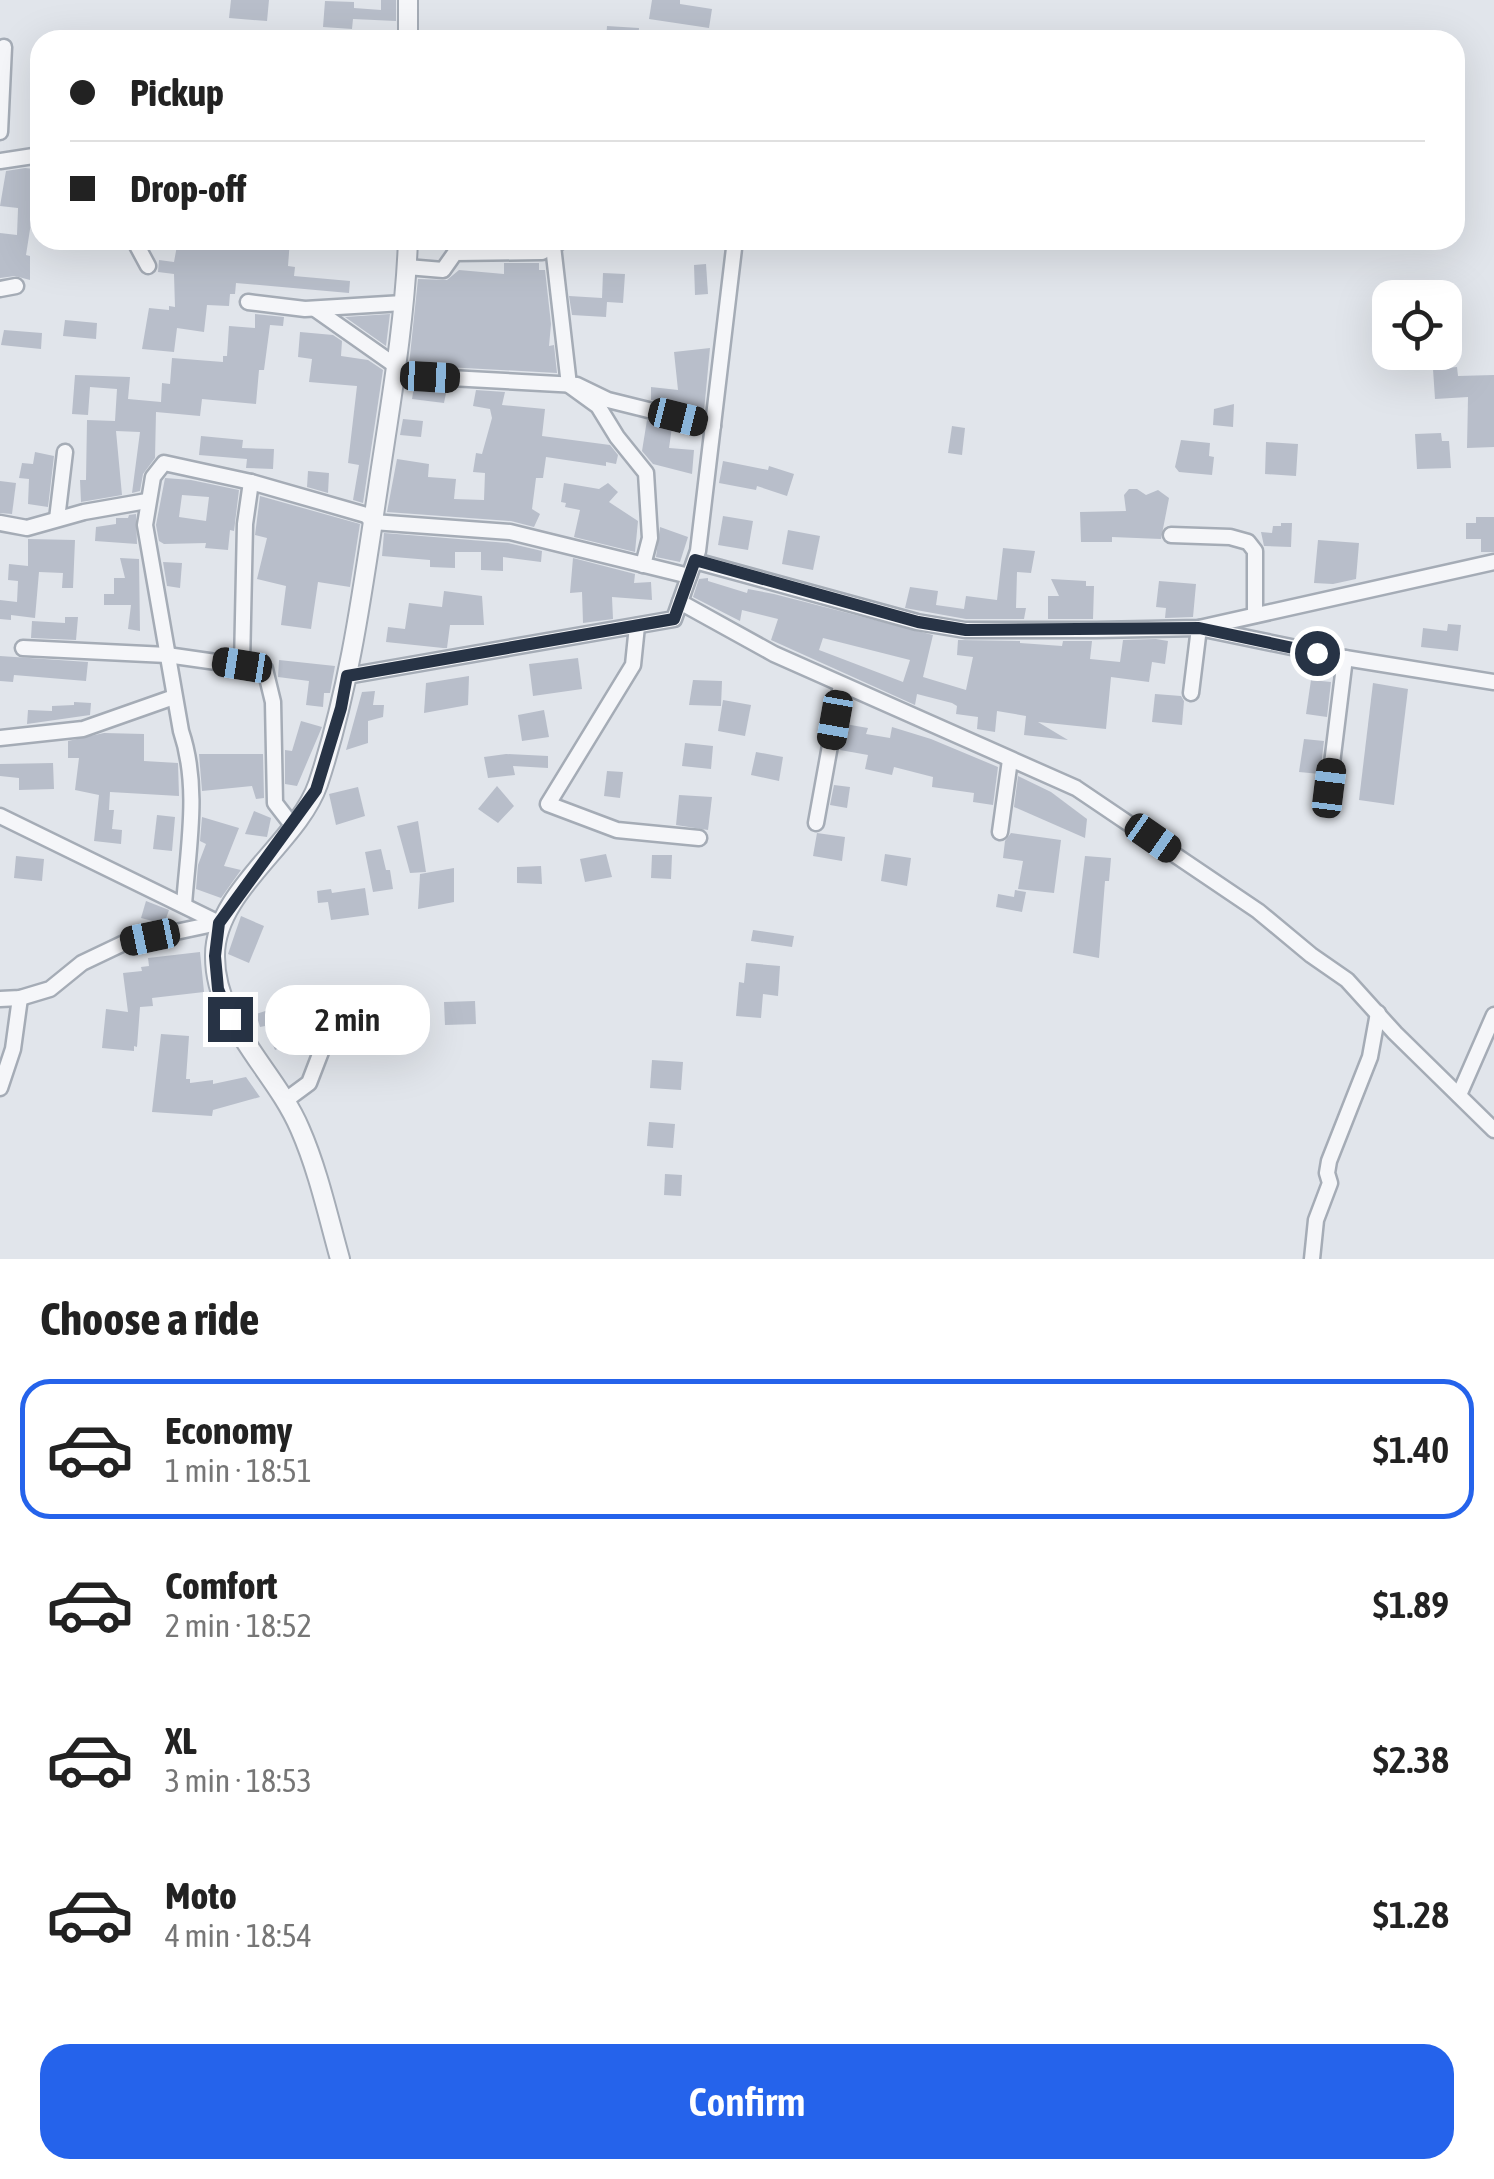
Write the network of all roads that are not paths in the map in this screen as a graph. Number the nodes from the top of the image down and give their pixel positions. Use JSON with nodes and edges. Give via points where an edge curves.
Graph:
{"nodes":[{"id":1,"x":408,"y":0,"type":"edge"},
{"id":2,"x":408,"y":30,"type":"edge"},
{"id":3,"x":4,"y":47,"type":"dead end"},
{"id":4,"x":0,"y":132,"type":"edge"},
{"id":5,"x":30,"y":156,"type":"edge"},
{"id":6,"x":0,"y":161,"type":"edge"},
{"id":7,"x":139,"y":250,"type":"edge"},
{"id":8,"x":408,"y":250,"type":"edge"},
{"id":9,"x":546,"y":250,"type":"edge"},
{"id":10,"x":559,"y":250,"type":"edge"},
{"id":11,"x":734,"y":250,"type":"edge"},
{"id":12,"x":148,"y":266,"type":"dead end"},
{"id":13,"x":407,"y":267,"type":"junction"},
{"id":14,"x":16,"y":286,"type":"dead end"},
{"id":15,"x":0,"y":289,"type":"edge"},
{"id":16,"x":248,"y":302,"type":"dead end"},
{"id":17,"x":403,"y":303,"type":"junction"},
{"id":18,"x":314,"y":309,"type":"junction"},
{"id":19,"x":396,"y":371,"type":"junction"},
{"id":20,"x":569,"y":385,"type":"junction"},
{"id":21,"x":713,"y":426,"type":"junction"},
{"id":22,"x":64,"y":452,"type":"dead end"},
{"id":23,"x":251,"y":482,"type":"junction"},
{"id":24,"x":147,"y":501,"type":"junction"},
{"id":25,"x":57,"y":520,"type":"junction"},
{"id":26,"x":0,"y":522,"type":"edge"},
{"id":27,"x":373,"y":522,"type":"junction"},
{"id":28,"x":1171,"y":535,"type":"dead end"},
{"id":29,"x":695,"y":560,"type":"junction"},
{"id":30,"x":1494,"y":562,"type":"edge"},
{"id":31,"x":644,"y":564,"type":"junction"},
{"id":32,"x":690,"y":576,"type":"junction"},
{"id":33,"x":680,"y":602,"type":"junction"},
{"id":34,"x":1254,"y":615,"type":"junction"},
{"id":35,"x":637,"y":626,"type":"junction"},
{"id":36,"x":1199,"y":628,"type":"junction"},
{"id":37,"x":23,"y":648,"type":"dead end"},
{"id":38,"x":167,"y":656,"type":"junction"},
{"id":39,"x":1345,"y":658,"type":"junction"},
{"id":40,"x":242,"y":665,"type":"junction"},
{"id":41,"x":347,"y":676,"type":"junction"},
{"id":42,"x":1494,"y":682,"type":"edge"},
{"id":43,"x":842,"y":685,"type":"junction"},
{"id":44,"x":1191,"y":692,"type":"dead end"},
{"id":45,"x":174,"y":697,"type":"junction"},
{"id":46,"x":0,"y":738,"type":"edge"},
{"id":47,"x":1010,"y":760,"type":"junction"},
{"id":48,"x":1329,"y":788,"type":"dead end"},
{"id":49,"x":0,"y":816,"type":"edge"},
{"id":50,"x":816,"y":822,"type":"dead end"},
{"id":51,"x":292,"y":825,"type":"junction"},
{"id":52,"x":1000,"y":832,"type":"dead end"},
{"id":53,"x":699,"y":838,"type":"dead end"},
{"id":54,"x":184,"y":905,"type":"junction"},
{"id":55,"x":219,"y":923,"type":"junction"},
{"id":56,"x":20,"y":998,"type":"junction"},
{"id":57,"x":0,"y":1000,"type":"edge"},
{"id":58,"x":391,"y":1010,"type":"dead end"},
{"id":59,"x":1378,"y":1013,"type":"junction"},
{"id":60,"x":1494,"y":1015,"type":"edge"},
{"id":61,"x":0,"y":1088,"type":"edge"},
{"id":62,"x":1458,"y":1095,"type":"junction"},
{"id":63,"x":286,"y":1100,"type":"junction"},
{"id":64,"x":1494,"y":1130,"type":"edge"},
{"id":65,"x":340,"y":1259,"type":"edge"},
{"id":66,"x":1312,"y":1259,"type":"edge"}],
"edges":[{"from":1,"to":2,"type":"street"},
{"from":3,"to":4,"type":"street"},
{"from":5,"to":6,"type":"street"},
{"from":7,"to":12,"type":"street"},
{"from":8,"to":13,"type":"street"},
{"from":9,"to":13,"type":"street","via":[[455,253],[443,270]]},
{"from":10,"to":20,"type":"street"},
{"from":11,"to":21,"type":"street"},
{"from":13,"to":17,"type":"street"},
{"from":14,"to":15,"type":"street"},
{"from":16,"to":18,"type":"street"},
{"from":17,"to":18,"type":"street"},
{"from":17,"to":19,"type":"street"},
{"from":18,"to":19,"type":"street"},
{"from":19,"to":20,"type":"street"},
{"from":19,"to":27,"type":"street"},
{"from":20,"to":21,"type":"street"},
{"from":20,"to":31,"type":"street","via":[[598,406],[646,474],[650,538]]},
{"from":21,"to":29,"type":"street"},
{"from":22,"to":25,"type":"street"},
{"from":23,"to":24,"type":"street","via":[[164,463]]},
{"from":23,"to":27,"type":"street"},
{"from":23,"to":40,"type":"street"},
{"from":24,"to":25,"type":"street"},
{"from":24,"to":38,"type":"street","via":[[145,525]]},
{"from":25,"to":26,"type":"street","via":[[27,528]]},
{"from":27,"to":31,"type":"street","via":[[510,532]]},
{"from":27,"to":41,"type":"street"},
{"from":28,"to":34,"type":"street","via":[[1248,542],[1255,551]]},
{"from":29,"to":32,"type":"street"},
{"from":29,"to":36,"type":"street","via":[[966,630]]},
{"from":30,"to":34,"type":"street"},
{"from":31,"to":32,"type":"street"},
{"from":32,"to":33,"type":"street"},
{"from":33,"to":35,"type":"street","via":[[674,619]]},
{"from":33,"to":43,"type":"street"},
{"from":34,"to":36,"type":"street"},
{"from":35,"to":41,"type":"street"},
{"from":35,"to":53,"type":"street","via":[[633,665],[548,804],[617,830]]},
{"from":36,"to":39,"type":"street"},
{"from":36,"to":44,"type":"street"},
{"from":37,"to":38,"type":"street"},
{"from":38,"to":40,"type":"street"},
{"from":38,"to":45,"type":"street"},
{"from":39,"to":42,"type":"street"},
{"from":39,"to":48,"type":"street"},
{"from":40,"to":51,"type":"street","via":[[265,669],[275,803]]},
{"from":41,"to":51,"type":"street","via":[[316,790]]},
{"from":43,"to":47,"type":"street"},
{"from":43,"to":50,"type":"street"},
{"from":45,"to":46,"type":"street","via":[[84,729]]},
{"from":45,"to":54,"type":"street","via":[[192,796]]},
{"from":47,"to":52,"type":"street"},
{"from":47,"to":59,"type":"street","via":[[1076,788],[1258,910]]},
{"from":49,"to":54,"type":"street"},
{"from":51,"to":55,"type":"street"},
{"from":54,"to":55,"type":"street"},
{"from":55,"to":56,"type":"street","via":[[124,943],[82,962],[50,990]]},
{"from":55,"to":63,"type":"street","via":[[218,989],[230,1019]]},
{"from":56,"to":57,"type":"street"},
{"from":56,"to":61,"type":"street"},
{"from":58,"to":63,"type":"street","via":[[324,1044],[309,1083]]},
{"from":59,"to":62,"type":"street"},
{"from":59,"to":66,"type":"street","via":[[1370,1057],[1329,1160]]},
{"from":60,"to":62,"type":"street"},
{"from":62,"to":64,"type":"street"},
{"from":63,"to":65,"type":"street","via":[[302,1131]]}]}
